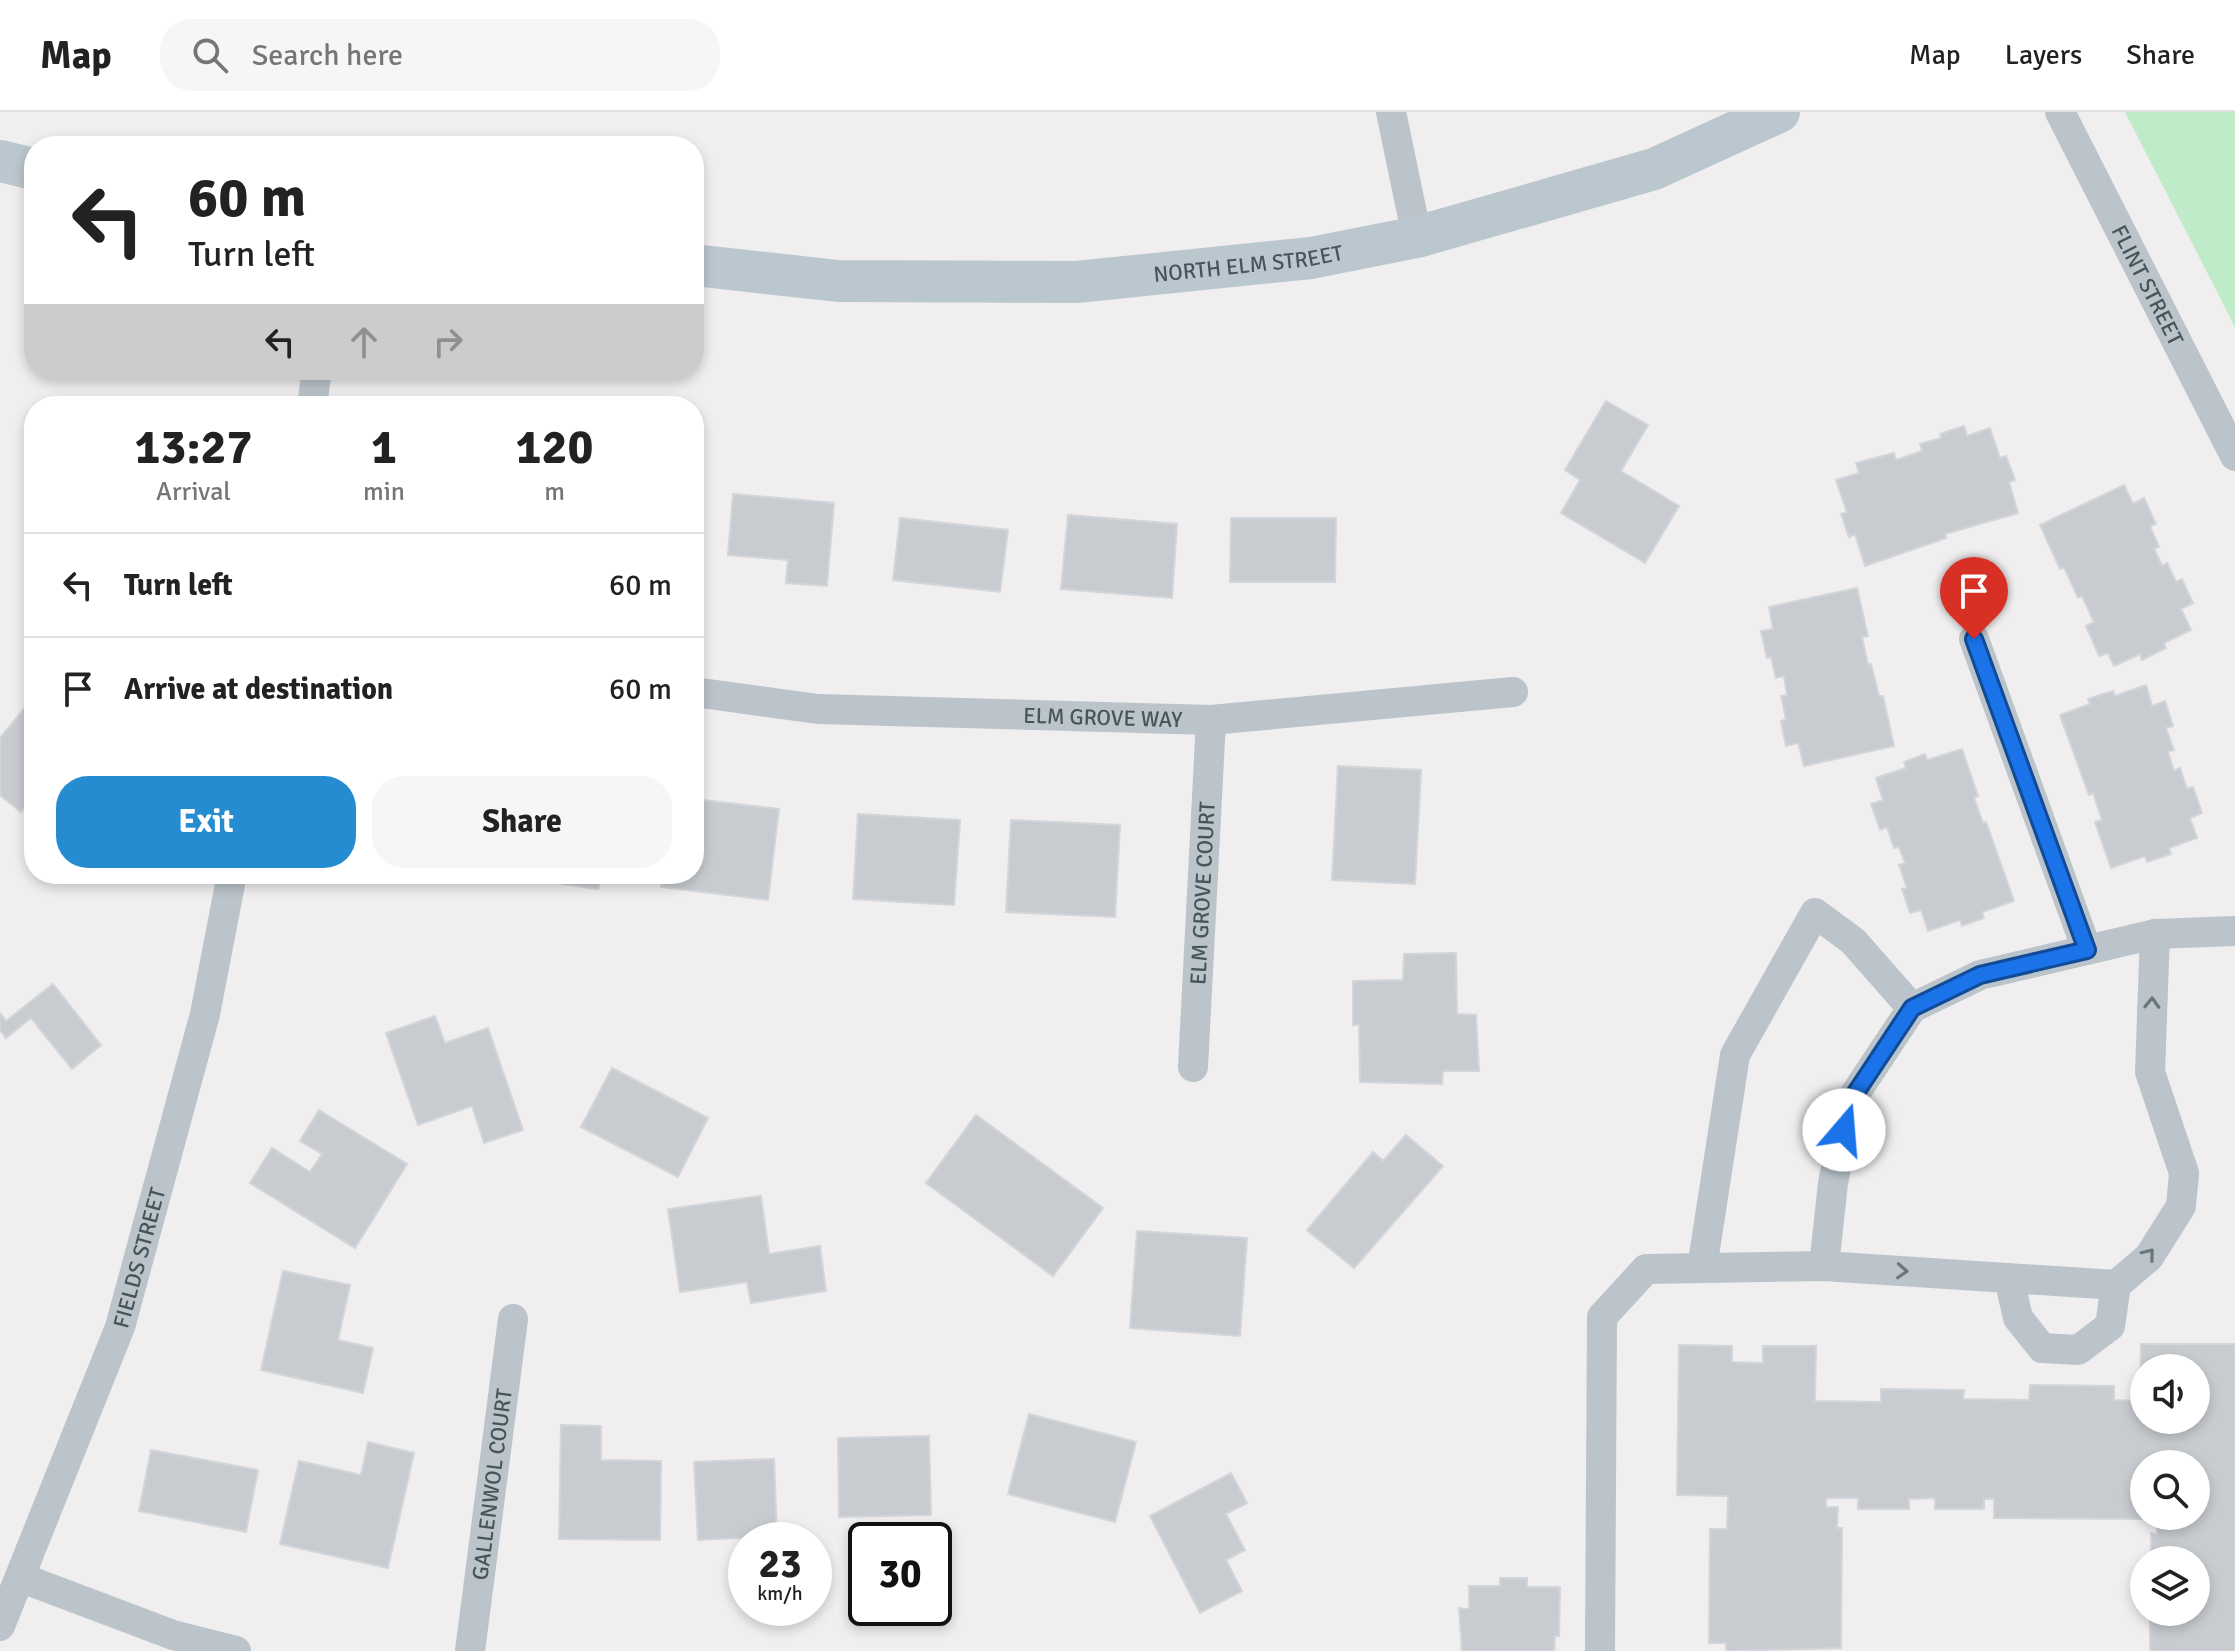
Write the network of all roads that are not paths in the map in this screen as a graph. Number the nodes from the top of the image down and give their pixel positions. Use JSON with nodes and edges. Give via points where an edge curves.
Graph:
{"nodes":[{"id":1,"x":1391,"y":112,"type":"edge"},
{"id":2,"x":1779,"y":112,"type":"edge"},
{"id":3,"x":2060,"y":112,"type":"edge"},
{"id":4,"x":0,"y":140,"type":"edge"},
{"id":5,"x":0,"y":161,"type":"edge"},
{"id":6,"x":24,"y":167,"type":"edge"},
{"id":7,"x":1417,"y":237,"type":"junction"},
{"id":8,"x":704,"y":266,"type":"edge"},
{"id":9,"x":2235,"y":456,"type":"edge"},
{"id":10,"x":1974,"y":639,"type":"dead end"},
{"id":11,"x":1513,"y":692,"type":"dead end"},
{"id":12,"x":704,"y":693,"type":"edge"},
{"id":13,"x":1211,"y":720,"type":"junction"},
{"id":14,"x":230,"y":884,"type":"edge"},
{"id":15,"x":2235,"y":931,"type":"edge"},
{"id":16,"x":2155,"y":934,"type":"junction"},
{"id":17,"x":2087,"y":950,"type":"junction"},
{"id":18,"x":1912,"y":1008,"type":"junction"},
{"id":19,"x":1193,"y":1067,"type":"dead end"},
{"id":20,"x":1824,"y":1266,"type":"junction"},
{"id":21,"x":1702,"y":1268,"type":"junction"},
{"id":22,"x":2009,"y":1278,"type":"junction"},
{"id":23,"x":2116,"y":1285,"type":"junction"},
{"id":24,"x":513,"y":1319,"type":"dead end"},
{"id":25,"x":22,"y":1578,"type":"junction"},
{"id":26,"x":0,"y":1626,"type":"edge"},
{"id":27,"x":236,"y":1651,"type":"edge"},
{"id":28,"x":470,"y":1651,"type":"edge"},
{"id":29,"x":1600,"y":1651,"type":"edge"}],
"edges":[{"from":1,"to":7,"type":"street"},
{"from":2,"to":7,"type":"main road","name":"NORTH ELM STREET","via":[[1654,169]]},
{"from":3,"to":9,"type":"street","name":"FLINT STREET"},
{"from":4,"to":5,"type":"street"},
{"from":5,"to":6,"type":"main road"},
{"from":7,"to":8,"type":"main road","name":"NORTH ELM STREET","via":[[1311,258],[1076,282],[838,281]]},
{"from":10,"to":17,"type":"street"},
{"from":11,"to":13,"type":"street","name":"ELM GROVE WAY"},
{"from":12,"to":13,"type":"street","name":"ELM GROVE WAY","via":[[818,709]]},
{"from":13,"to":19,"type":"street","name":"ELM GROVE COURT"},
{"from":14,"to":25,"type":"street","name":"FIELDS STREET","via":[[205,1014],[120,1327]]},
{"from":15,"to":16,"type":"street"},
{"from":16,"to":17,"type":"street"},
{"from":23,"to":16,"type":"street","one_way":true,"via":[[2149,1257],[2181,1206],[2184,1173],[2150,1072]]},
{"from":17,"to":18,"type":"street","via":[[1980,975]]},
{"from":18,"to":20,"type":"street","via":[[1849,1103]]},
{"from":18,"to":21,"type":"street","via":[[1853,941],[1815,913],[1735,1055]]},
{"from":20,"to":21,"type":"street"},
{"from":20,"to":22,"type":"street","one_way":true},
{"from":21,"to":29,"type":"street","via":[[1646,1269],[1602,1317]]},
{"from":22,"to":23,"type":"street"},
{"from":22,"to":23,"type":"street","via":[[2018,1318],[2042,1348],[2078,1350],[2110,1326]]},
{"from":24,"to":28,"type":"street","name":"GALLENWOL COURT"},
{"from":25,"to":26,"type":"street","name":"FIELDS STREET"},
{"from":25,"to":27,"type":"street","via":[[173,1635]]}]}
